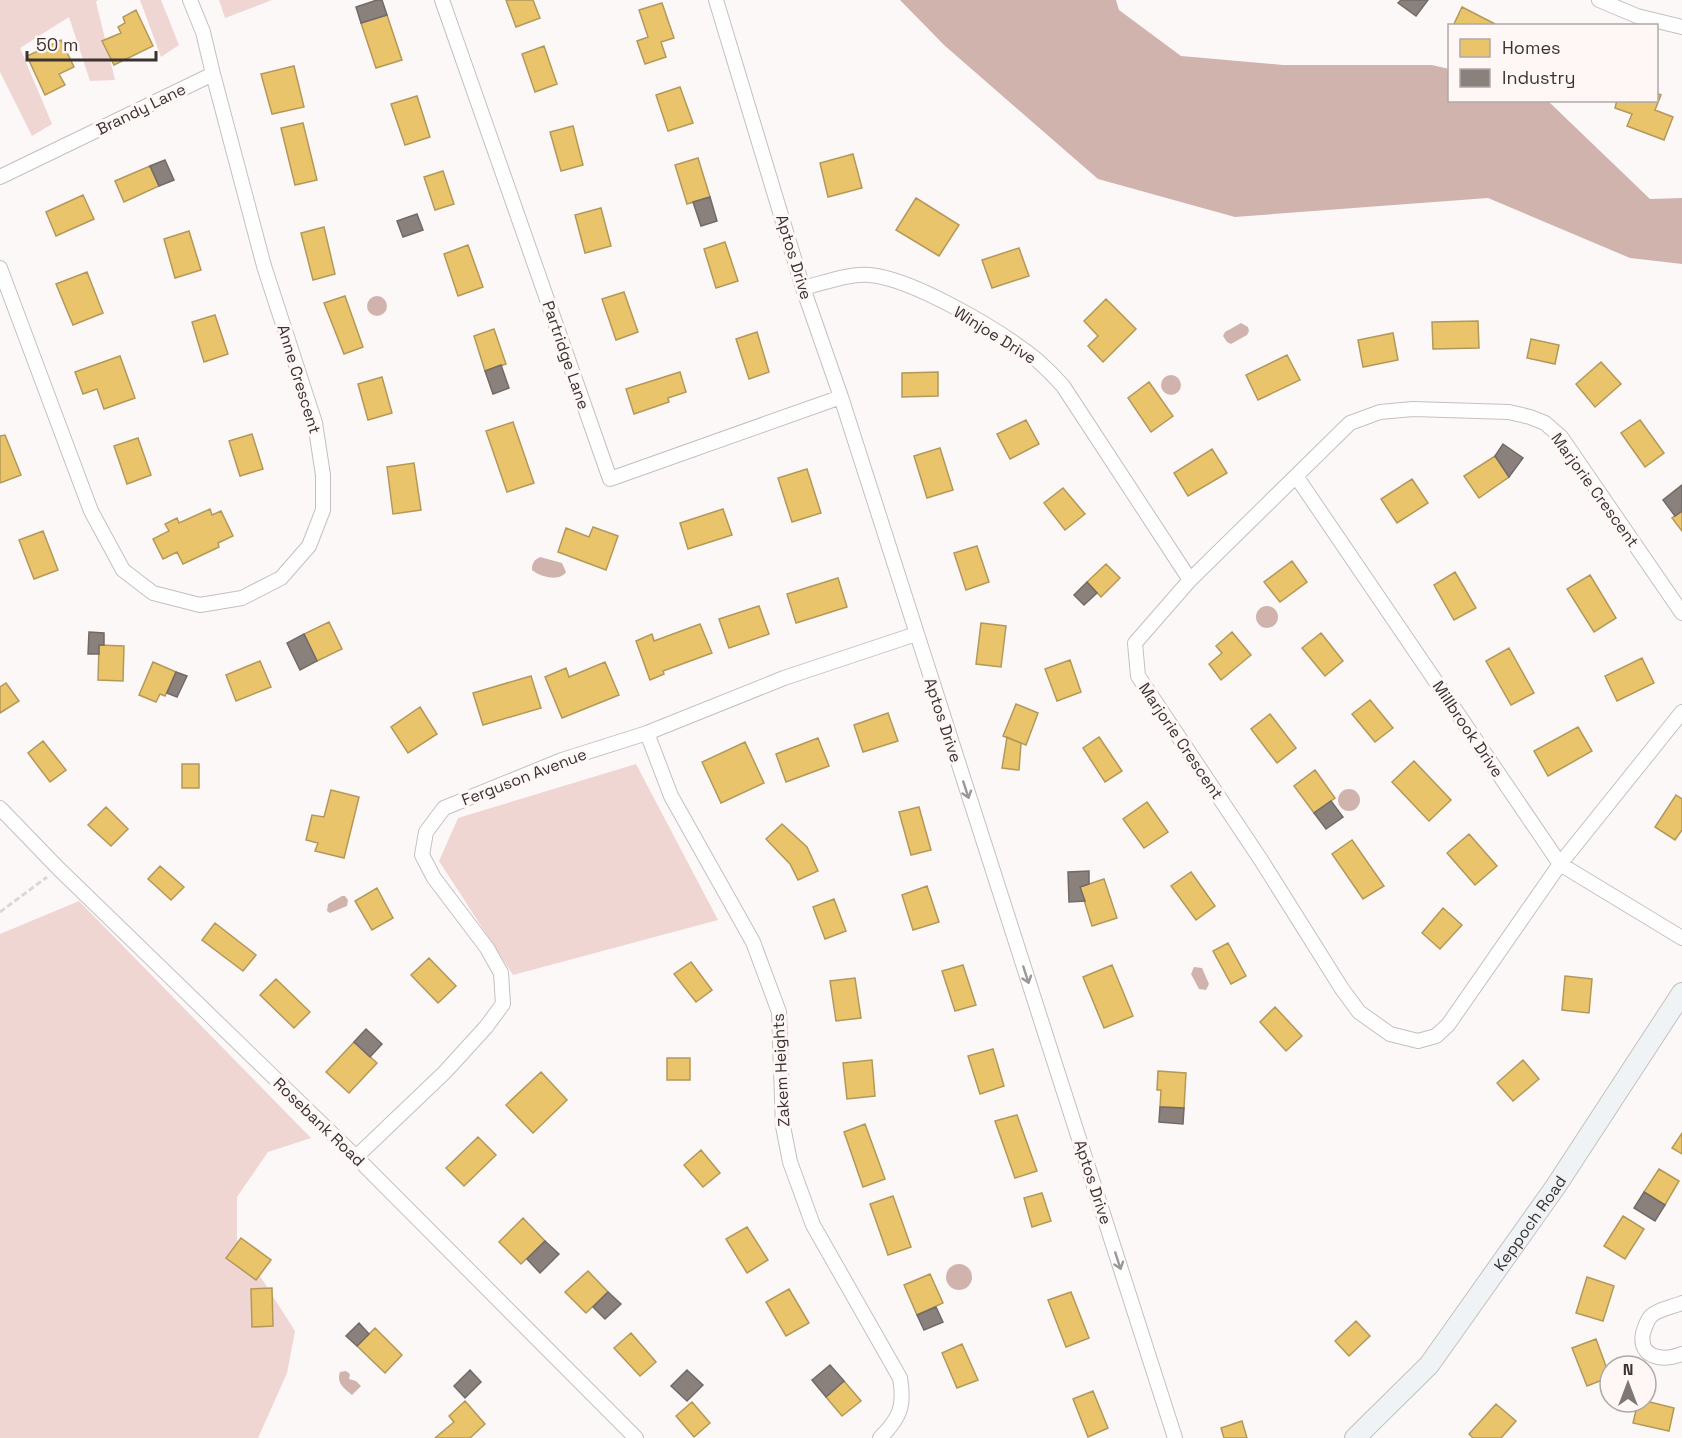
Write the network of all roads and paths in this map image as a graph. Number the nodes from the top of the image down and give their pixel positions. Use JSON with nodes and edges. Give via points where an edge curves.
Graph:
{"nodes":[{"id":1,"x":190,"y":0,"type":"edge"},
{"id":2,"x":442,"y":0,"type":"edge"},
{"id":3,"x":716,"y":0,"type":"edge"},
{"id":4,"x":1599,"y":0,"type":"edge"},
{"id":5,"x":1682,"y":27,"type":"edge"},
{"id":6,"x":213,"y":74,"type":"junction"},
{"id":7,"x":0,"y":177,"type":"edge"},
{"id":8,"x":0,"y":268,"type":"edge"},
{"id":9,"x":803,"y":288,"type":"junction"},
{"id":10,"x":841,"y":397,"type":"junction"},
{"id":11,"x":1296,"y":476,"type":"junction"},
{"id":12,"x":1190,"y":580,"type":"junction"},
{"id":13,"x":1682,"y":613,"type":"edge"},
{"id":14,"x":916,"y":634,"type":"junction"},
{"id":15,"x":1682,"y":712,"type":"edge"},
{"id":16,"x":647,"y":733,"type":"junction"},
{"id":17,"x":0,"y":808,"type":"edge"},
{"id":18,"x":1560,"y":864,"type":"junction"},
{"id":19,"x":58,"y":868,"type":"junction"},
{"id":20,"x":0,"y":912,"type":"edge"},
{"id":21,"x":1682,"y":938,"type":"edge"},
{"id":22,"x":1682,"y":993,"type":"edge"},
{"id":23,"x":356,"y":1157,"type":"junction"},
{"id":24,"x":1682,"y":1303,"type":"edge"},
{"id":25,"x":1682,"y":1354,"type":"edge"},
{"id":26,"x":636,"y":1438,"type":"edge"},
{"id":27,"x":880,"y":1438,"type":"edge"},
{"id":28,"x":1175,"y":1438,"type":"edge"},
{"id":29,"x":1355,"y":1438,"type":"edge"}],
"edges":[{"from":1,"to":6,"type":"street"},
{"from":2,"to":10,"type":"street","name":"Partridge Lane","via":[[610,479]]},
{"from":3,"to":9,"type":"street","name":"Aptos Drive"},
{"from":4,"to":5,"type":"street","via":[[1637,16]]},
{"from":6,"to":7,"type":"street","name":"Brandy Lane"},
{"from":6,"to":8,"type":"street","name":"Anne Crescent","via":[[264,266],[315,423],[323,475],[323,510],[309,546],[281,578],[242,598],[200,605],[153,592],[123,570],[91,511]]},
{"from":9,"to":10,"type":"street","name":"Aptos Drive"},
{"from":9,"to":12,"type":"street","name":"Winjoe Drive","via":[[853,276],[885,278],[920,290],[993,330],[1037,360],[1063,386]]},
{"from":10,"to":14,"type":"street","name":"Aptos Drive"},
{"from":11,"to":12,"type":"street","name":"Marjorie Crescent"},
{"from":11,"to":13,"type":"street","name":"Marjorie Crescent","via":[[1350,423],[1380,412],[1500,411],[1530,417],[1545,423],[1561,437]]},
{"from":11,"to":18,"type":"street","name":"Millbrook Drive"},
{"from":12,"to":18,"type":"street","name":"Marjorie Crescent","via":[[1135,643],[1138,676],[1359,1012],[1390,1034],[1418,1041],[1436,1036]]},
{"from":14,"to":16,"type":"street","name":"Ferguson Avenue","via":[[784,678]]},
{"from":14,"to":28,"type":"street","name":"Aptos Drive","one_way":true},
{"from":15,"to":18,"type":"street","name":"Marjorie Crescent"},
{"from":16,"to":23,"type":"street","name":"Ferguson Avenue","via":[[562,760],[470,796],[444,808],[426,832],[422,855],[501,973],[503,1004],[445,1072]]},
{"from":16,"to":27,"type":"street","name":"Zakem Heights","via":[[671,796],[753,942],[779,1012],[783,1126],[790,1162],[813,1225],[900,1377],[903,1396],[899,1415]]},
{"from":17,"to":19,"type":"street","name":"Rosebank Road"},
{"from":18,"to":21,"type":"street","name":"Millbrook Drive"},
{"from":19,"to":20,"type":"path"},
{"from":19,"to":23,"type":"street","name":"Rosebank Road"},
{"from":22,"to":29,"type":"street","name":"Keppoch Road","via":[[1556,1186],[1428,1365]]},
{"from":23,"to":26,"type":"street","name":"Rosebank Road"},
{"from":24,"to":25,"type":"street","via":[[1653,1314],[1643,1336],[1645,1349],[1653,1356],[1669,1359]]}]}
